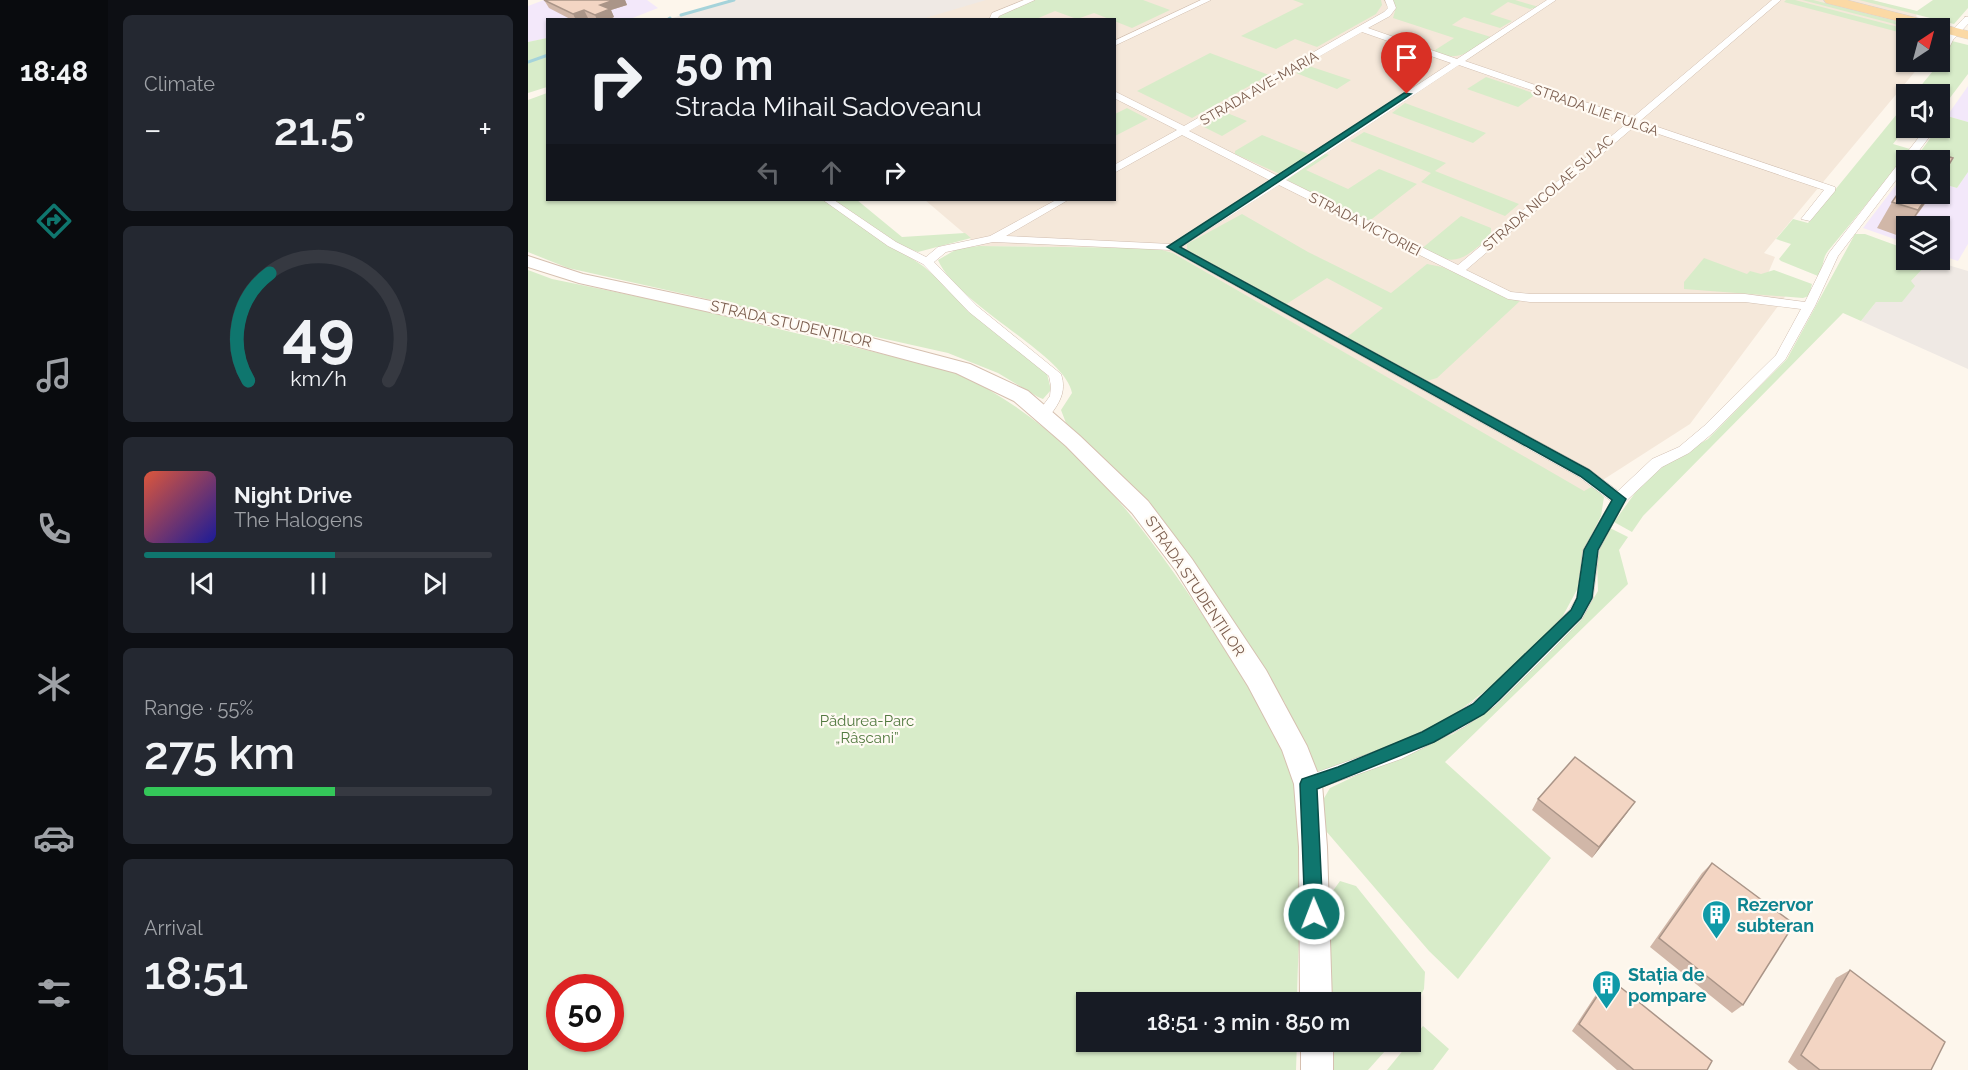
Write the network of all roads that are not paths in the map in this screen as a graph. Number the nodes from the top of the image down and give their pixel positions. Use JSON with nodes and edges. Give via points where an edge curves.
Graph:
{"nodes":[{"id":1,"x":1031,"y":0,"type":"edge"},
{"id":2,"x":1207,"y":0,"type":"edge"},
{"id":3,"x":1389,"y":0,"type":"edge"},
{"id":4,"x":1552,"y":0,"type":"edge"},
{"id":5,"x":1777,"y":0,"type":"edge"},
{"id":6,"x":1831,"y":0,"type":"edge"},
{"id":7,"x":994,"y":18,"type":"edge"},
{"id":8,"x":1968,"y":19,"type":"edge"},
{"id":9,"x":1361,"y":29,"type":"junction"},
{"id":10,"x":1964,"y":33,"type":"edge"},
{"id":11,"x":1950,"y":39,"type":"edge"},
{"id":12,"x":1116,"y":43,"type":"edge"},
{"id":13,"x":1457,"y":63,"type":"junction"},
{"id":14,"x":1116,"y":95,"type":"edge"},
{"id":15,"x":1632,"y":122,"type":"junction"},
{"id":16,"x":1184,"y":131,"type":"junction"},
{"id":17,"x":1116,"y":169,"type":"edge"},
{"id":18,"x":1896,"y":175,"type":"edge"},
{"id":19,"x":1278,"y":180,"type":"junction"},
{"id":20,"x":829,"y":201,"type":"edge"},
{"id":21,"x":1061,"y":201,"type":"edge"},
{"id":22,"x":1806,"y":219,"type":"dead end"},
{"id":23,"x":993,"y":239,"type":"junction"},
{"id":24,"x":1173,"y":247,"type":"junction"},
{"id":25,"x":528,"y":261,"type":"edge"},
{"id":26,"x":927,"y":262,"type":"junction"},
{"id":27,"x":1458,"y":271,"type":"junction"},
{"id":28,"x":1809,"y":306,"type":"junction"},
{"id":29,"x":1043,"y":415,"type":"junction"},
{"id":30,"x":1619,"y":499,"type":"junction"},
{"id":31,"x":1308,"y":784,"type":"junction"},
{"id":32,"x":1316,"y":992,"type":"edge"},
{"id":33,"x":1317,"y":1052,"type":"edge"},
{"id":34,"x":1317,"y":1070,"type":"edge"}],
"edges":[{"from":1,"to":7,"type":"street"},
{"from":2,"to":12,"type":"street"},
{"from":3,"to":9,"type":"street","name":"STRADA AVE-MARIA","via":[[1390,11]]},
{"from":4,"to":13,"type":"street"},
{"from":5,"to":15,"type":"street","name":"STRADA NICOLAE SULAC"},
{"from":6,"to":10,"type":"main road"},
{"from":8,"to":10,"type":"street"},
{"from":9,"to":13,"type":"street","name":"STRADA ILIE FULGA"},
{"from":9,"to":16,"type":"street","name":"STRADA AVE-MARIA"},
{"from":10,"to":11,"type":"street"},
{"from":13,"to":15,"type":"street","name":"STRADA ILIE FULGA"},
{"from":13,"to":19,"type":"street"},
{"from":14,"to":16,"type":"street","name":"STRADA VICTORIEI"},
{"from":15,"to":22,"type":"street","name":"STRADA ILIE FULGA","via":[[1831,189]]},
{"from":15,"to":27,"type":"street","name":"STRADA NICOLAE SULAC"},
{"from":16,"to":17,"type":"street","name":"STRADA AVE-MARIA"},
{"from":16,"to":19,"type":"street","name":"STRADA VICTORIEI"},
{"from":18,"to":28,"type":"street","via":[[1833,255]]},
{"from":19,"to":24,"type":"street"},
{"from":19,"to":27,"type":"street","name":"STRADA VICTORIEI"},
{"from":20,"to":26,"type":"street","via":[[892,244]]},
{"from":21,"to":23,"type":"street"},
{"from":23,"to":24,"type":"street"},
{"from":23,"to":26,"type":"street","via":[[942,249]]},
{"from":24,"to":30,"type":"street","via":[[1584,473]]},
{"from":25,"to":29,"type":"main road","name":"STRADA STUDENȚILOR","via":[[579,278],[923,355],[996,382]]},
{"from":26,"to":29,"type":"street","via":[[973,309],[1055,374],[1059,385],[1057,398]]},
{"from":27,"to":28,"type":"street","name":"STRADA VICTORIEI","via":[[1508,295],[1530,298],[1745,298]]},
{"from":28,"to":30,"type":"street","via":[[1780,357],[1765,373],[1709,429],[1684,450],[1658,463]]},
{"from":29,"to":31,"type":"main road","name":"STRADA STUDENȚILOR","via":[[1140,507],[1184,565],[1262,686],[1294,746]]},
{"from":30,"to":31,"type":"street","via":[[1591,550],[1585,598],[1576,614],[1494,695],[1478,709],[1428,737]]},
{"from":31,"to":32,"type":"main road","name":"STRADA STUDENȚILOR"},
{"from":33,"to":34,"type":"main road"}]}
